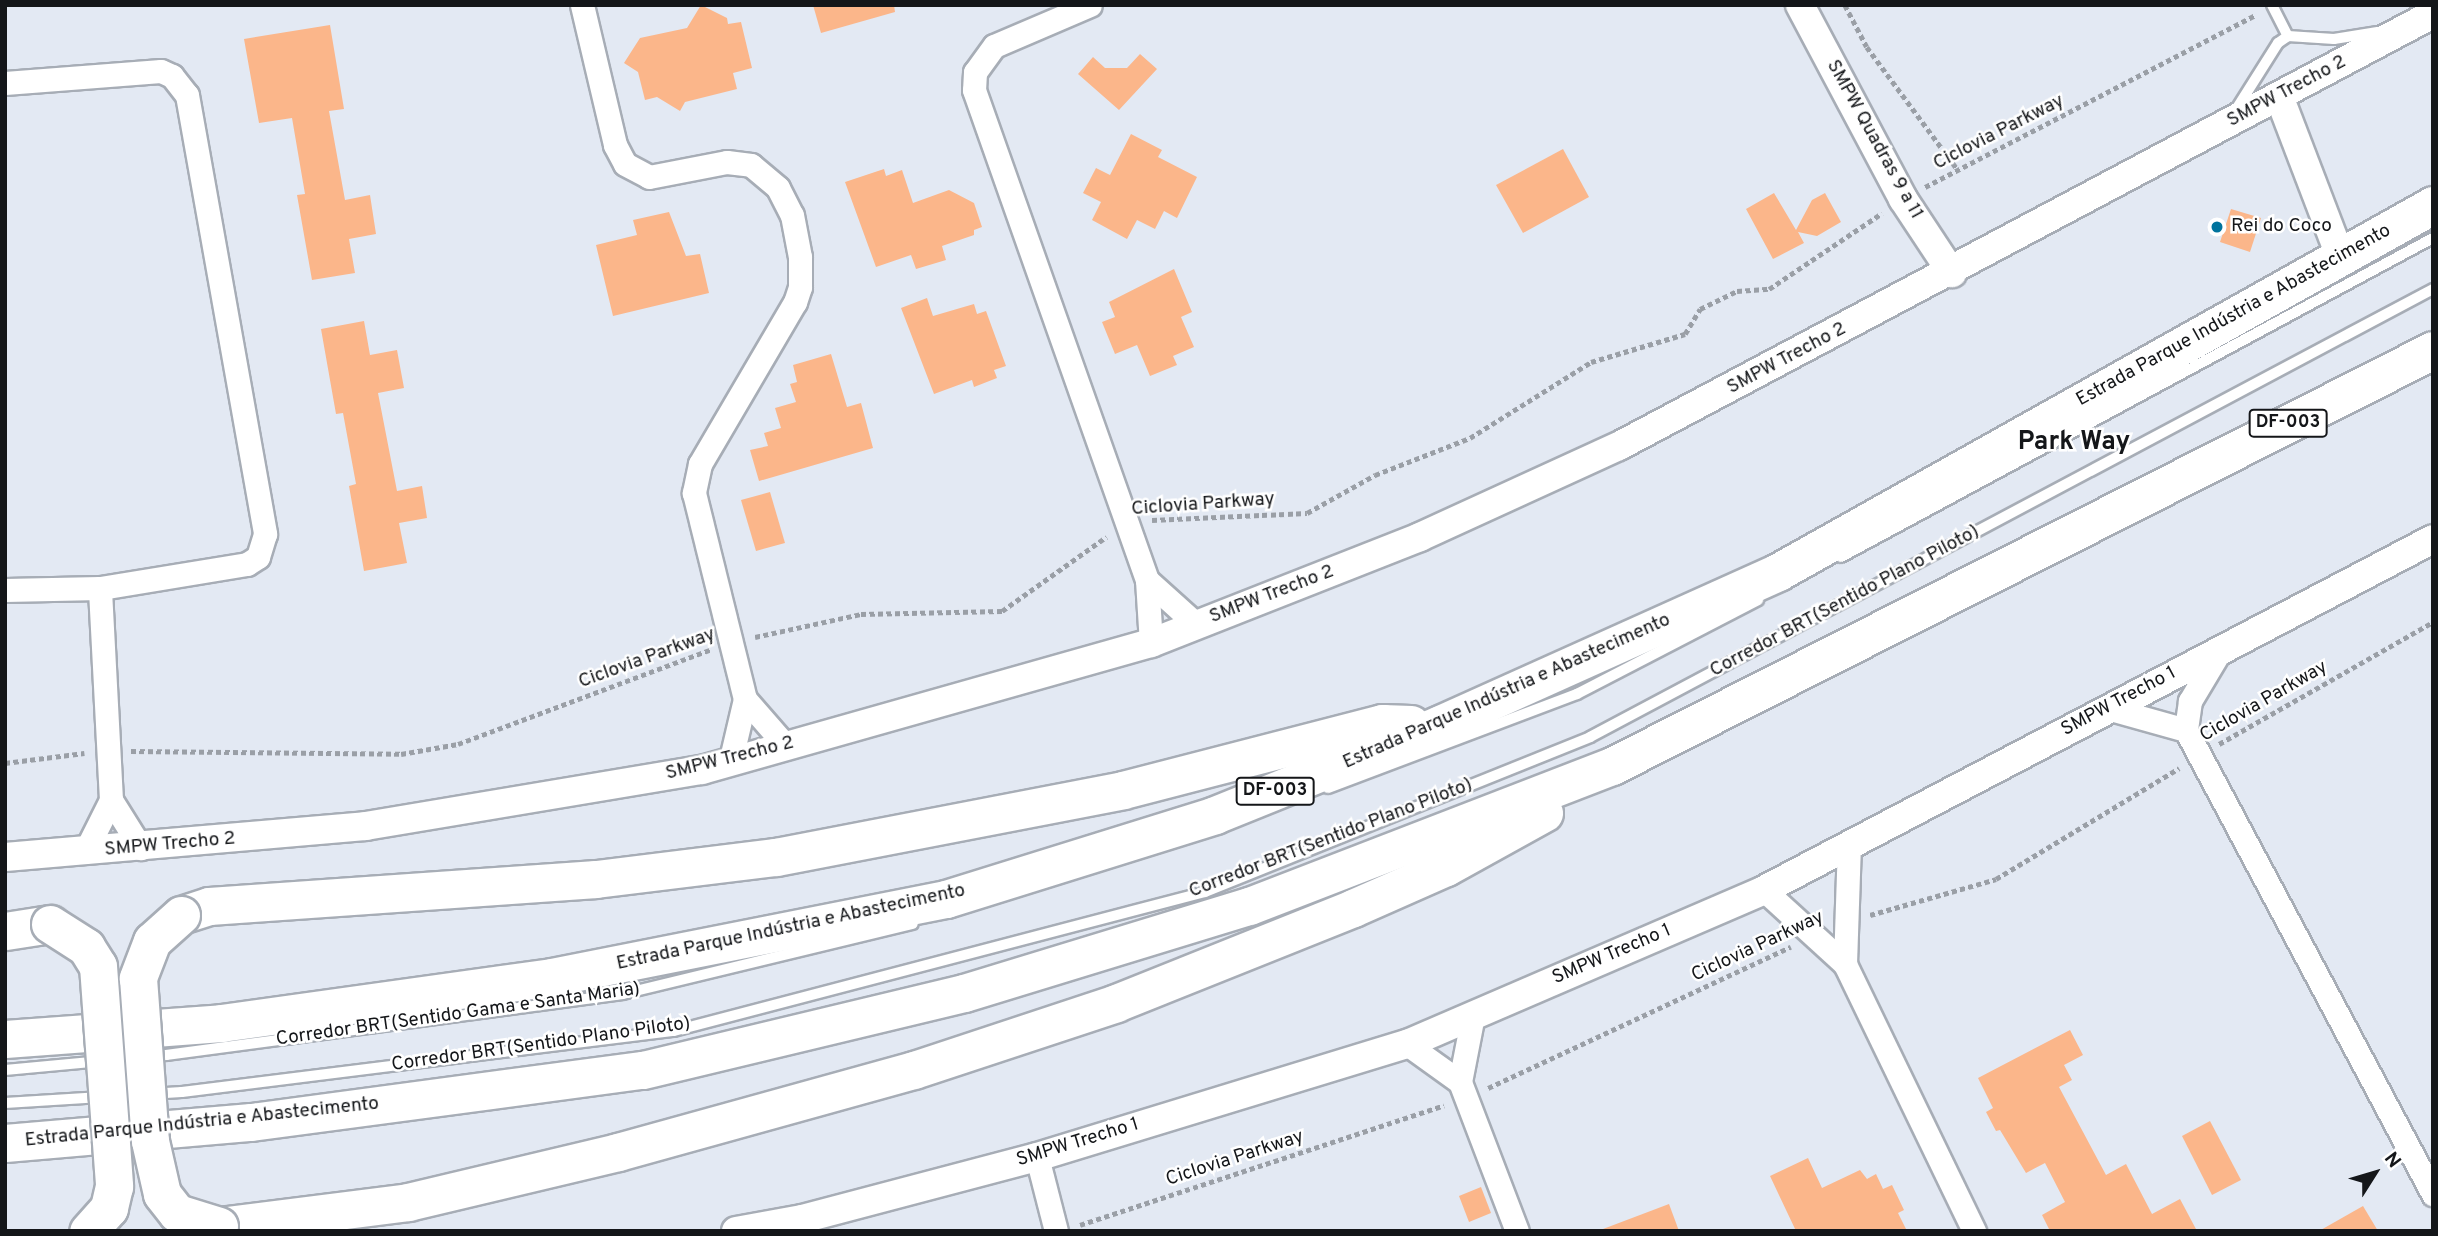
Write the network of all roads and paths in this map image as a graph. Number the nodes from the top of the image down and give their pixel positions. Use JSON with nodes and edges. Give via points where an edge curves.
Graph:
{"nodes":[{"id":1,"x":582,"y":5,"type":"edge"},
{"id":2,"x":1090,"y":5,"type":"edge"},
{"id":3,"x":1800,"y":5,"type":"edge"},
{"id":4,"x":1845,"y":5,"type":"edge"},
{"id":5,"x":2272,"y":6,"type":"edge"},
{"id":6,"x":2423,"y":19,"type":"edge"},
{"id":7,"x":2288,"y":36,"type":"junction"},
{"id":8,"x":5,"y":83,"type":"edge"},
{"id":9,"x":2279,"y":96,"type":"junction"},
{"id":10,"x":2220,"y":128,"type":"junction"},
{"id":11,"x":1958,"y":170,"type":"junction"},
{"id":12,"x":1903,"y":199,"type":"junction"},
{"id":13,"x":2433,"y":205,"type":"edge"},
{"id":14,"x":2433,"y":238,"type":"edge"},
{"id":15,"x":2340,"y":257,"type":"junction"},
{"id":16,"x":1952,"y":272,"type":"junction"},
{"id":17,"x":2433,"y":289,"type":"edge"},
{"id":18,"x":2433,"y":350,"type":"edge"},
{"id":19,"x":1127,"y":522,"type":"junction"},
{"id":20,"x":2433,"y":539,"type":"edge"},
{"id":21,"x":1832,"y":562,"type":"dead end"},
{"id":22,"x":1147,"y":580,"type":"junction"},
{"id":23,"x":100,"y":587,"type":"junction"},
{"id":24,"x":5,"y":590,"type":"edge"},
{"id":25,"x":1771,"y":593,"type":"dead end"},
{"id":26,"x":2433,"y":622,"type":"edge"},
{"id":27,"x":1197,"y":625,"type":"junction"},
{"id":28,"x":729,"y":643,"type":"junction"},
{"id":29,"x":1151,"y":643,"type":"junction"},
{"id":30,"x":2221,"y":649,"type":"junction"},
{"id":31,"x":745,"y":699,"type":"junction"},
{"id":32,"x":2107,"y":708,"type":"junction"},
{"id":33,"x":1440,"y":724,"type":"junction"},
{"id":34,"x":2186,"y":730,"type":"junction"},
{"id":35,"x":786,"y":747,"type":"junction"},
{"id":36,"x":109,"y":750,"type":"junction"},
{"id":37,"x":2200,"y":756,"type":"junction"},
{"id":38,"x":730,"y":762,"type":"junction"},
{"id":39,"x":5,"y":763,"type":"edge"},
{"id":40,"x":1612,"y":765,"type":"junction"},
{"id":41,"x":1309,"y":795,"type":"dead end"},
{"id":42,"x":111,"y":800,"type":"junction"},
{"id":43,"x":1270,"y":808,"type":"dead end"},
{"id":44,"x":1849,"y":846,"type":"junction"},
{"id":45,"x":141,"y":848,"type":"junction"},
{"id":46,"x":85,"y":852,"type":"junction"},
{"id":47,"x":5,"y":857,"type":"edge"},
{"id":48,"x":1065,"y":876,"type":"dead end"},
{"id":49,"x":1764,"y":890,"type":"junction"},
{"id":50,"x":920,"y":922,"type":"dead end"},
{"id":51,"x":1846,"y":922,"type":"junction"},
{"id":52,"x":5,"y":931,"type":"edge"},
{"id":53,"x":1815,"y":936,"type":"junction"},
{"id":54,"x":1845,"y":964,"type":"junction"},
{"id":55,"x":1473,"y":1015,"type":"junction"},
{"id":56,"x":5,"y":1039,"type":"edge"},
{"id":57,"x":1407,"y":1044,"type":"junction"},
{"id":58,"x":5,"y":1070,"type":"edge"},
{"id":59,"x":1463,"y":1090,"type":"junction"},
{"id":60,"x":5,"y":1103,"type":"edge"},
{"id":61,"x":5,"y":1143,"type":"edge"},
{"id":62,"x":1037,"y":1157,"type":"junction"},
{"id":63,"x":2433,"y":1194,"type":"edge"},
{"id":64,"x":1066,"y":1229,"type":"edge"},
{"id":65,"x":88,"y":1231,"type":"edge"},
{"id":66,"x":736,"y":1231,"type":"edge"},
{"id":67,"x":1517,"y":1231,"type":"edge"},
{"id":68,"x":1974,"y":1231,"type":"edge"}],
"edges":[{"from":1,"to":28,"type":"street","via":[[615,145],[625,164],[649,177],[727,162],[751,165],[778,188],[792,215],[800,257],[795,302],[696,478],[694,493]]},
{"from":2,"to":19,"type":"street","via":[[994,46],[975,72],[974,90]]},
{"from":3,"to":12,"type":"street","name":"SMPW Quadras 9 a 11"},
{"from":4,"to":11,"type":"path","via":[[1867,47]]},
{"from":5,"to":7,"type":"lane"},
{"from":5,"to":11,"type":"path","name":"Ciclovia Parkway"},
{"from":6,"to":7,"type":"lane","via":[[2334,39]]},
{"from":6,"to":9,"type":"street","name":"SMPW Trecho 2"},
{"from":7,"to":10,"type":"lane","via":[[2278,43],[2257,81]]},
{"from":8,"to":23,"type":"street","via":[[161,71],[172,76],[187,95],[264,547],[247,564]]},
{"from":9,"to":10,"type":"street","name":"SMPW Trecho 2"},
{"from":9,"to":15,"type":"street"},
{"from":10,"to":16,"type":"street","name":"SMPW Trecho 2"},
{"from":11,"to":12,"type":"path","name":"Ciclovia Parkway"},
{"from":12,"to":16,"type":"street","name":"SMPW Quadras 9 a 11"},
{"from":12,"to":19,"type":"path","name":"Ciclovia Parkway","via":[[1769,289],[1737,291],[1700,309],[1685,334],[1591,362],[1470,438],[1375,475],[1307,513]]},
{"from":13,"to":15,"type":"highway","name":"Estrada Parque Indústria e Abastecimento","number":"DF-003"},
{"from":14,"to":21,"type":"lane"},
{"from":15,"to":33,"type":"highway","name":"Estrada Parque Indústria e Abastecimento","number":"DF-003","via":[[1778,572]]},
{"from":16,"to":27,"type":"street","name":"SMPW Trecho 2","via":[[1619,446],[1420,537]]},
{"from":17,"to":60,"type":"lane","name":"Corredor BRT(Sentido Plano Piloto)","via":[[1590,737],[1205,892],[674,1031],[182,1091]]},
{"from":18,"to":40,"type":"highway","name":"Estrada Parque Indústria e Abastecimento","number":"DF-003"},
{"from":19,"to":22,"type":"street"},
{"from":19,"to":28,"type":"path","name":"Ciclovia Parkway","via":[[1002,611],[861,614]]},
{"from":20,"to":30,"type":"street","name":"SMPW Trecho 1"},
{"from":22,"to":27,"type":"street"},
{"from":22,"to":29,"type":"street"},
{"from":23,"to":24,"type":"street"},
{"from":23,"to":36,"type":"street"},
{"from":25,"to":41,"type":"lane","via":[[1577,694]]},
{"from":26,"to":37,"type":"path","name":"Ciclovia Parkway"},
{"from":27,"to":29,"type":"street","name":"SMPW Trecho 2"},
{"from":28,"to":31,"type":"street"},
{"from":28,"to":36,"type":"path","name":"Ciclovia Parkway","via":[[458,744],[401,754]]},
{"from":29,"to":35,"type":"street","name":"SMPW Trecho 2"},
{"from":30,"to":32,"type":"street","name":"SMPW Trecho 1"},
{"from":30,"to":34,"type":"street","via":[[2190,701]]},
{"from":31,"to":35,"type":"street"},
{"from":31,"to":38,"type":"street"},
{"from":32,"to":34,"type":"street"},
{"from":32,"to":44,"type":"street","name":"SMPW Trecho 1"},
{"from":33,"to":40,"type":"highway","bridge":true,"via":[[1382,723],[1123,790],[776,857],[556,882],[209,906],[181,915],[152,941],[138,978],[150,1141],[162,1194],[196,1222],[219,1226],[408,1202],[618,1152],[926,1066],[1116,1003],[1376,898],[1537,819]]},
{"from":33,"to":56,"type":"highway","name":"Estrada Parque Indústria e Abastecimento","number":"DF-003","via":[[1215,815],[946,899],[538,979],[221,1023]]},
{"from":34,"to":37,"type":"street"},
{"from":35,"to":38,"type":"street","name":"SMPW Trecho 2"},
{"from":36,"to":39,"type":"path","name":"Ciclovia Parkway"},
{"from":36,"to":42,"type":"street"},
{"from":37,"to":51,"type":"path","name":"Ciclovia Parkway","via":[[1996,879]]},
{"from":37,"to":63,"type":"street"},
{"from":38,"to":45,"type":"street","name":"SMPW Trecho 2","via":[[366,826]]},
{"from":40,"to":61,"type":"highway","name":"Estrada Parque Indústria e Abastecimento","number":"DF-003","via":[[1250,906],[964,993],[643,1070],[251,1122]]},
{"from":42,"to":45,"type":"street"},
{"from":42,"to":46,"type":"street"},
{"from":43,"to":48,"type":"lane"},
{"from":44,"to":49,"type":"street","name":"SMPW Trecho 1"},
{"from":44,"to":51,"type":"street"},
{"from":45,"to":46,"type":"street","name":"SMPW Trecho 2"},
{"from":46,"to":47,"type":"street","name":"SMPW Trecho 2"},
{"from":49,"to":53,"type":"street"},
{"from":49,"to":55,"type":"street","name":"SMPW Trecho 1"},
{"from":50,"to":58,"type":"lane","name":"Corredor BRT(Sentido Gama e Santa Maria)","via":[[623,994],[166,1055]]},
{"from":51,"to":54,"type":"street"},
{"from":52,"to":65,"type":"highway","bridge":true,"via":[[50,924],[86,947],[98,967],[114,1186],[109,1208]]},
{"from":53,"to":54,"type":"street"},
{"from":53,"to":59,"type":"path","name":"Ciclovia Parkway"},
{"from":54,"to":68,"type":"street"},
{"from":55,"to":57,"type":"street","name":"SMPW Trecho 1"},
{"from":55,"to":59,"type":"street"},
{"from":57,"to":59,"type":"street"},
{"from":57,"to":62,"type":"street","name":"SMPW Trecho 1"},
{"from":59,"to":64,"type":"path","name":"Ciclovia Parkway"},
{"from":59,"to":67,"type":"street"},
{"from":62,"to":64,"type":"street"},
{"from":62,"to":66,"type":"street","name":"SMPW Trecho 1","via":[[802,1219]]}]}
